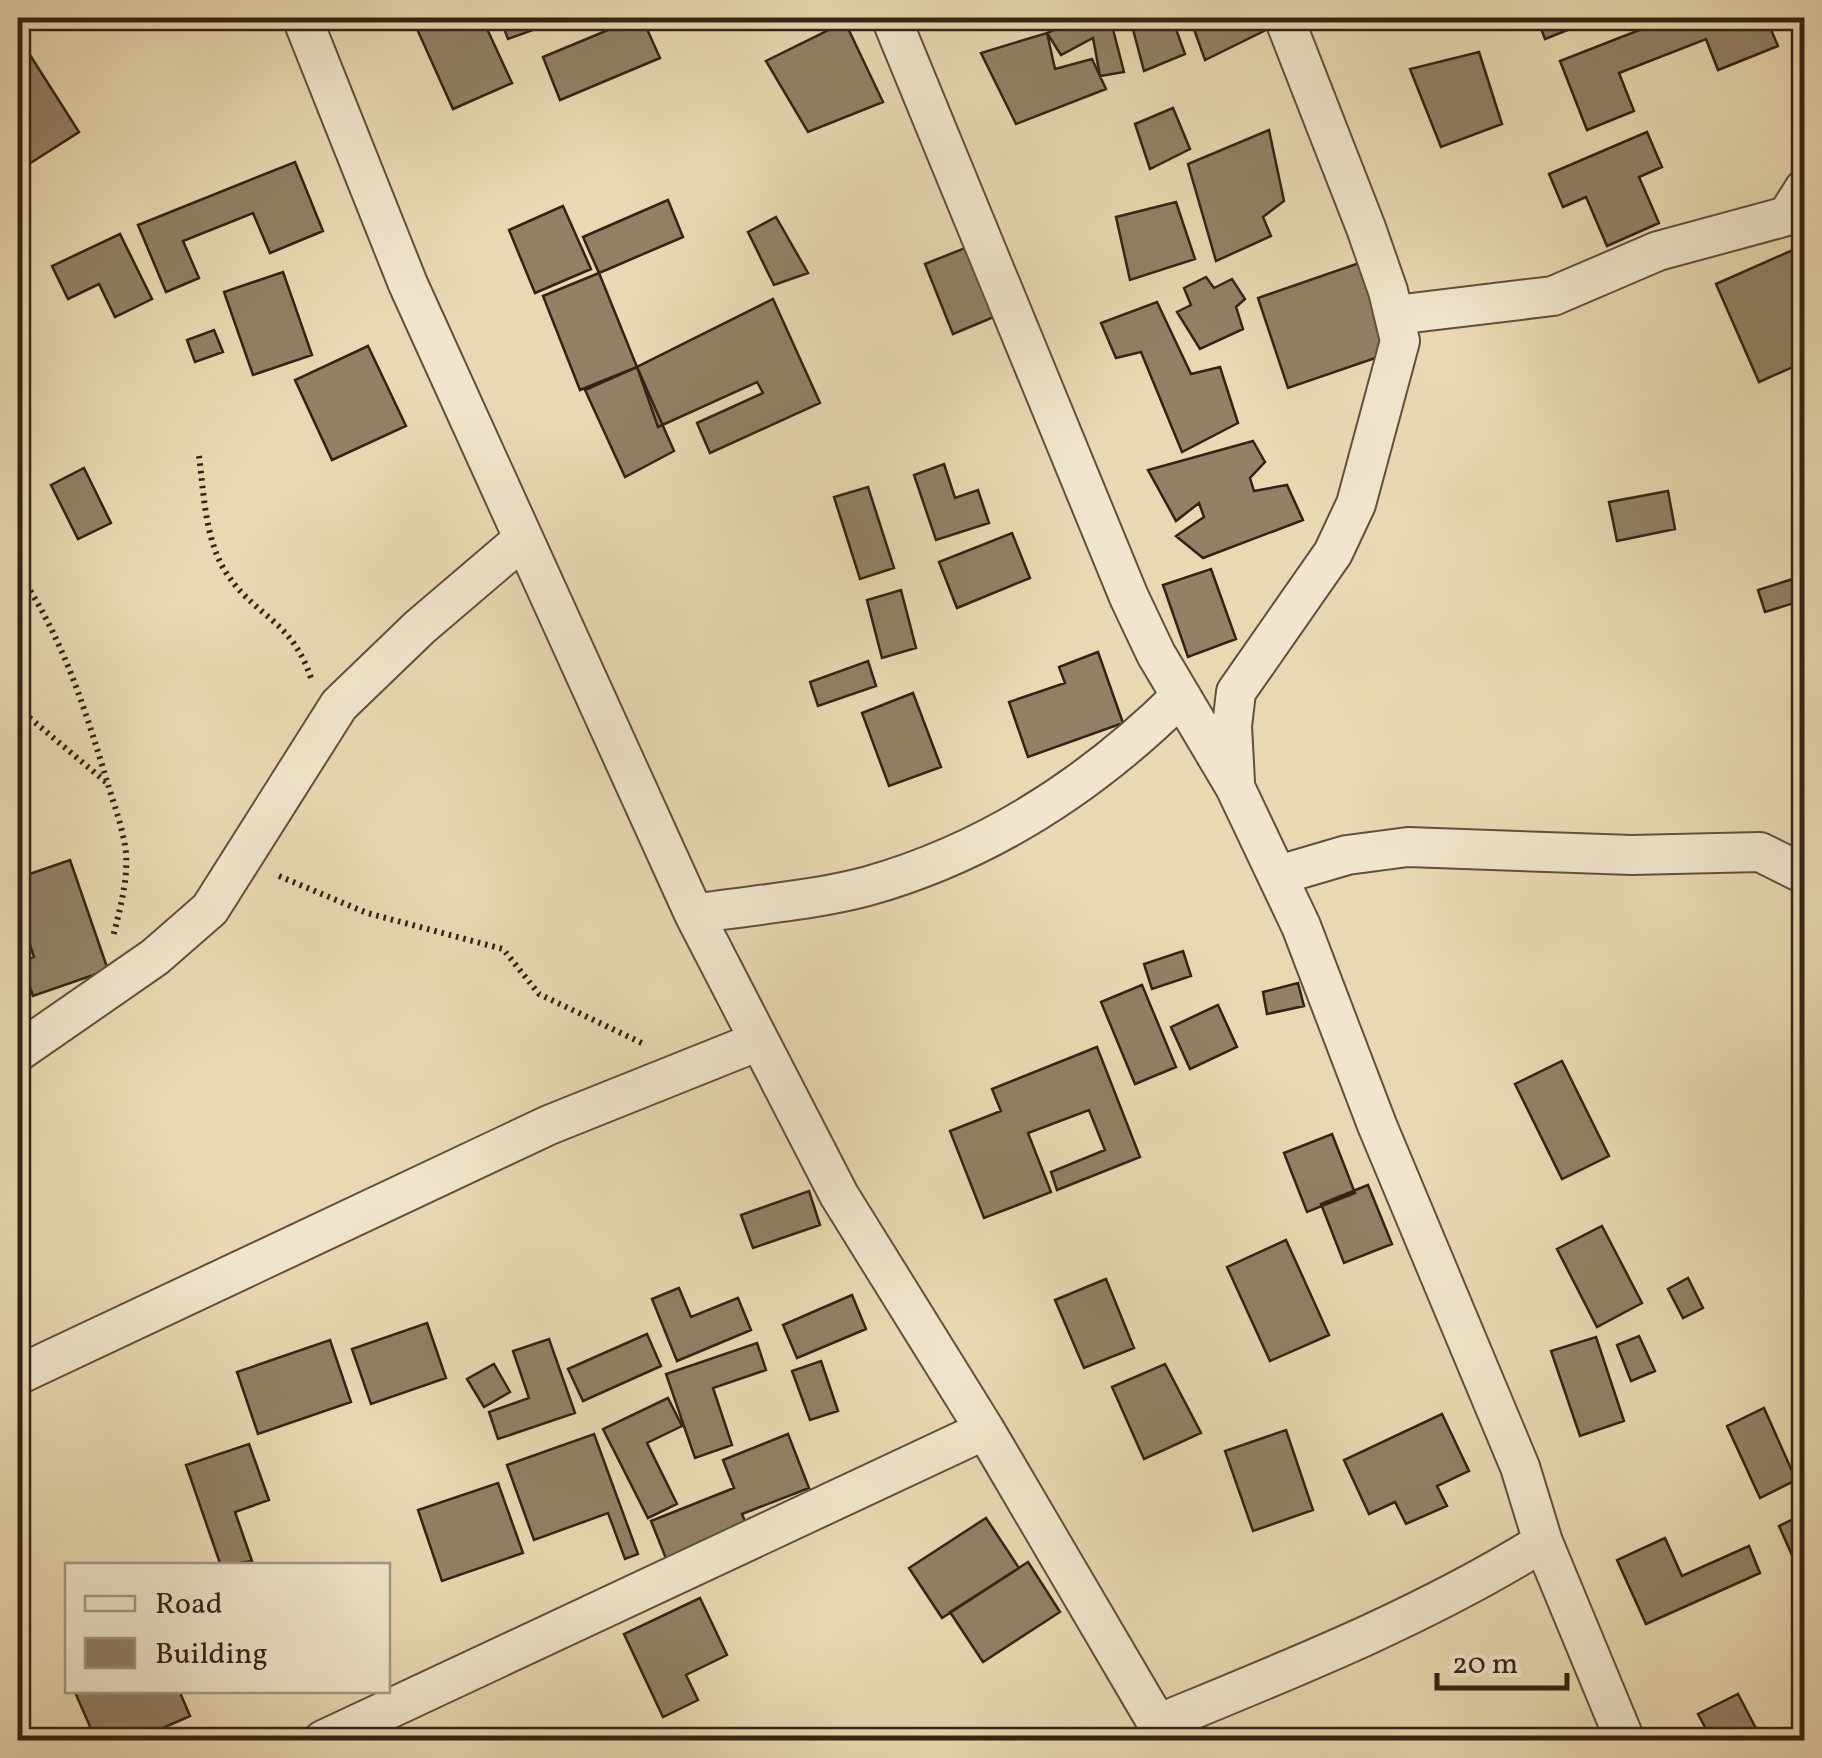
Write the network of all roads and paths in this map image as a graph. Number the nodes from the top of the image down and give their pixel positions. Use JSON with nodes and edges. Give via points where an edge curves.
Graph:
{"nodes":[{"id":1,"x":302,"y":18,"type":"edge"},
{"id":2,"x":891,"y":18,"type":"edge"},
{"id":3,"x":1284,"y":18,"type":"edge"},
{"id":4,"x":1804,"y":190,"type":"edge"},
{"id":5,"x":1395,"y":315,"type":"junction"},
{"id":6,"x":199,"y":456,"type":"dead end"},
{"id":7,"x":522,"y":540,"type":"junction"},
{"id":8,"x":18,"y":572,"type":"edge"},
{"id":9,"x":1180,"y":697,"type":"junction"},
{"id":10,"x":18,"y":708,"type":"edge"},
{"id":11,"x":328,"y":724,"type":"junction"},
{"id":12,"x":108,"y":784,"type":"junction"},
{"id":13,"x":1235,"y":786,"type":"junction"},
{"id":14,"x":242,"y":861,"type":"junction"},
{"id":15,"x":1804,"y":874,"type":"edge"},
{"id":16,"x":1278,"y":875,"type":"junction"},
{"id":17,"x":694,"y":914,"type":"junction"},
{"id":18,"x":112,"y":941,"type":"dead end"},
{"id":19,"x":759,"y":1041,"type":"junction"},
{"id":20,"x":18,"y":1052,"type":"edge"},
{"id":21,"x":692,"y":1068,"type":"junction"},
{"id":22,"x":18,"y":1375,"type":"edge"},
{"id":23,"x":985,"y":1430,"type":"junction"},
{"id":24,"x":1544,"y":1542,"type":"junction"},
{"id":25,"x":1163,"y":1732,"type":"edge"},
{"id":26,"x":323,"y":1740,"type":"edge"},
{"id":27,"x":1624,"y":1740,"type":"edge"}],
"edges":[{"from":1,"to":7,"type":"street","via":[[408,284]]},
{"from":2,"to":9,"type":"street","via":[[1129,597]]},
{"from":3,"to":5,"type":"street"},
{"from":4,"to":5,"type":"street","via":[[1787,216],[1658,251],[1553,296]]},
{"from":5,"to":13,"type":"street","via":[[1398,355],[1356,504],[1333,553],[1236,692]]},
{"from":6,"to":11,"type":"path","via":[[216,550],[229,577],[302,651]]},
{"from":7,"to":11,"type":"street","via":[[358,684]]},
{"from":7,"to":17,"type":"street"},
{"from":8,"to":12,"type":"path","via":[[80,691]]},
{"from":9,"to":13,"type":"street"},
{"from":9,"to":17,"type":"street","via":[[1080,783],[956,856],[865,886]]},
{"from":10,"to":12,"type":"path"},
{"from":11,"to":14,"type":"street"},
{"from":12,"to":18,"type":"path","via":[[126,854]]},
{"from":13,"to":16,"type":"street"},
{"from":14,"to":20,"type":"street","via":[[210,909],[155,958]]},
{"from":14,"to":21,"type":"path","via":[[367,913],[504,950],[540,994]]},
{"from":15,"to":16,"type":"street","via":[[1760,852],[1632,856],[1408,847],[1347,854]]},
{"from":16,"to":24,"type":"street","via":[[1520,1467]]},
{"from":17,"to":19,"type":"street"},
{"from":19,"to":21,"type":"street"},
{"from":19,"to":23,"type":"street","via":[[839,1195]]},
{"from":21,"to":22,"type":"street","via":[[548,1125]]},
{"from":23,"to":25,"type":"street"},
{"from":23,"to":26,"type":"street"},
{"from":24,"to":25,"type":"street","via":[[1483,1580]]},
{"from":24,"to":27,"type":"street"}]}
